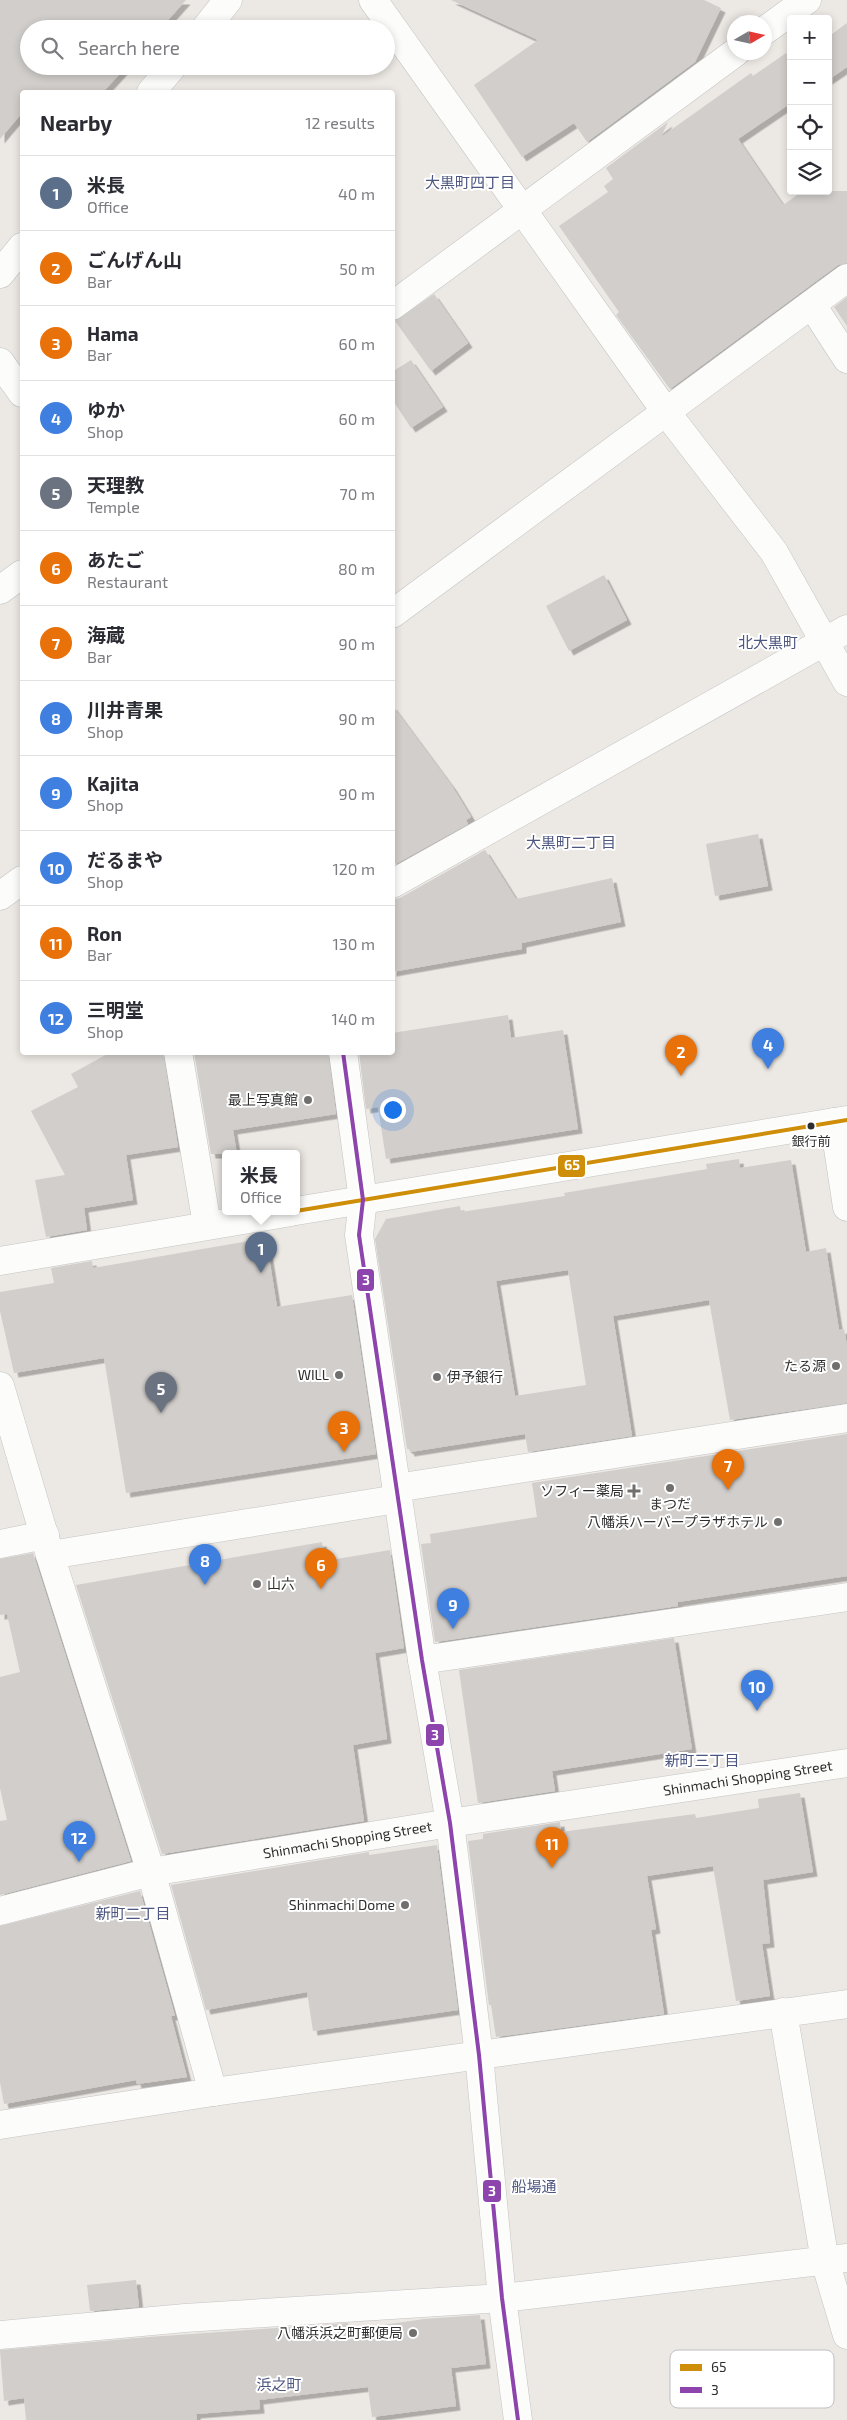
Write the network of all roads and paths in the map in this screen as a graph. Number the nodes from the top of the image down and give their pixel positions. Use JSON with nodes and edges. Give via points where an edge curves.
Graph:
{"nodes":[{"id":1,"x":228,"y":0,"type":"edge"},
{"id":2,"x":373,"y":0,"type":"edge"},
{"id":3,"x":807,"y":0,"type":"edge"},
{"id":4,"x":211,"y":20,"type":"edge"},
{"id":5,"x":387,"y":20,"type":"edge"},
{"id":6,"x":772,"y":25,"type":"edge"},
{"id":7,"x":395,"y":31,"type":"edge"},
{"id":8,"x":727,"y":59,"type":"edge"},
{"id":9,"x":165,"y":75,"type":"edge"},
{"id":10,"x":153,"y":90,"type":"edge"},
{"id":11,"x":521,"y":211,"type":"junction"},
{"id":12,"x":20,"y":249,"type":"edge"},
{"id":13,"x":0,"y":274,"type":"edge"},
{"id":14,"x":847,"y":278,"type":"edge"},
{"id":15,"x":395,"y":304,"type":"edge"},
{"id":16,"x":812,"y":305,"type":"junction"},
{"id":17,"x":847,"y":359,"type":"edge"},
{"id":18,"x":0,"y":362,"type":"edge"},
{"id":19,"x":20,"y":390,"type":"edge"},
{"id":20,"x":666,"y":412,"type":"junction"},
{"id":21,"x":20,"y":575,"type":"edge"},
{"id":22,"x":0,"y":590,"type":"edge"},
{"id":23,"x":395,"y":612,"type":"edge"},
{"id":24,"x":837,"y":636,"type":"edge"},
{"id":25,"x":847,"y":682,"type":"edge"},
{"id":26,"x":20,"y":881,"type":"edge"},
{"id":27,"x":395,"y":882,"type":"edge"},
{"id":28,"x":0,"y":896,"type":"edge"},
{"id":29,"x":179,"y":1055,"type":"edge"},
{"id":30,"x":343,"y":1055,"type":"edge"},
{"id":31,"x":841,"y":1121,"type":"edge"},
{"id":32,"x":363,"y":1200,"type":"junction"},
{"id":33,"x":847,"y":1207,"type":"edge"},
{"id":34,"x":300,"y":1210,"type":"edge"},
{"id":35,"x":272,"y":1215,"type":"edge"},
{"id":36,"x":207,"y":1225,"type":"junction"},
{"id":37,"x":0,"y":1261,"type":"edge"},
{"id":38,"x":0,"y":1386,"type":"edge"},
{"id":39,"x":847,"y":1418,"type":"edge"},
{"id":40,"x":396,"y":1494,"type":"junction"},
{"id":41,"x":0,"y":1544,"type":"edge"},
{"id":42,"x":47,"y":1545,"type":"junction"},
{"id":43,"x":847,"y":1597,"type":"edge"},
{"id":44,"x":422,"y":1660,"type":"junction"},
{"id":45,"x":847,"y":1763,"type":"edge"},
{"id":46,"x":450,"y":1823,"type":"junction"},
{"id":47,"x":151,"y":1872,"type":"junction"},
{"id":48,"x":0,"y":1911,"type":"edge"},
{"id":49,"x":847,"y":2004,"type":"edge"},
{"id":50,"x":783,"y":2012,"type":"junction"},
{"id":51,"x":480,"y":2055,"type":"junction"},
{"id":52,"x":213,"y":2092,"type":"junction"},
{"id":53,"x":0,"y":2125,"type":"edge"},
{"id":54,"x":836,"y":2259,"type":"edge"},
{"id":55,"x":502,"y":2298,"type":"junction"},
{"id":56,"x":0,"y":2335,"type":"edge"},
{"id":57,"x":847,"y":2335,"type":"edge"},
{"id":58,"x":518,"y":2420,"type":"edge"}],
"edges":[{"from":1,"to":4,"type":"street"},
{"from":2,"to":5,"type":"street"},
{"from":3,"to":6,"type":"street"},
{"from":7,"to":11,"type":"street"},
{"from":8,"to":11,"type":"street"},
{"from":9,"to":10,"type":"street"},
{"from":11,"to":15,"type":"street"},
{"from":11,"to":20,"type":"street"},
{"from":12,"to":13,"type":"street"},
{"from":14,"to":16,"type":"street"},
{"from":16,"to":17,"type":"street"},
{"from":16,"to":20,"type":"street"},
{"from":18,"to":19,"type":"street"},
{"from":20,"to":23,"type":"street"},
{"from":20,"to":24,"type":"street"},
{"from":21,"to":22,"type":"street"},
{"from":24,"to":25,"type":"street"},
{"from":24,"to":27,"type":"street"},
{"from":26,"to":28,"type":"street"},
{"from":29,"to":36,"type":"street"},
{"from":30,"to":32,"type":"street"},
{"from":31,"to":32,"type":"street"},
{"from":31,"to":33,"type":"street"},
{"from":32,"to":34,"type":"street"},
{"from":32,"to":40,"type":"street","via":[[359,1235]]},
{"from":35,"to":36,"type":"street"},
{"from":36,"to":37,"type":"street"},
{"from":38,"to":42,"type":"street"},
{"from":39,"to":40,"type":"street"},
{"from":40,"to":42,"type":"street"},
{"from":40,"to":44,"type":"street"},
{"from":41,"to":42,"type":"street"},
{"from":42,"to":47,"type":"street"},
{"from":43,"to":44,"type":"street"},
{"from":44,"to":46,"type":"street"},
{"from":45,"to":46,"type":"street","name":"Shinmachi Shopping Street"},
{"from":46,"to":47,"type":"street","name":"Shinmachi Shopping Street"},
{"from":46,"to":51,"type":"street"},
{"from":47,"to":48,"type":"street","name":"Shinmachi Shopping Street"},
{"from":47,"to":52,"type":"street"},
{"from":49,"to":50,"type":"street"},
{"from":50,"to":51,"type":"street"},
{"from":50,"to":54,"type":"street"},
{"from":51,"to":52,"type":"street"},
{"from":51,"to":55,"type":"street"},
{"from":52,"to":53,"type":"street"},
{"from":54,"to":55,"type":"street"},
{"from":54,"to":57,"type":"street"},
{"from":55,"to":56,"type":"street","via":[[185,2318]]},
{"from":55,"to":58,"type":"street"}]}
